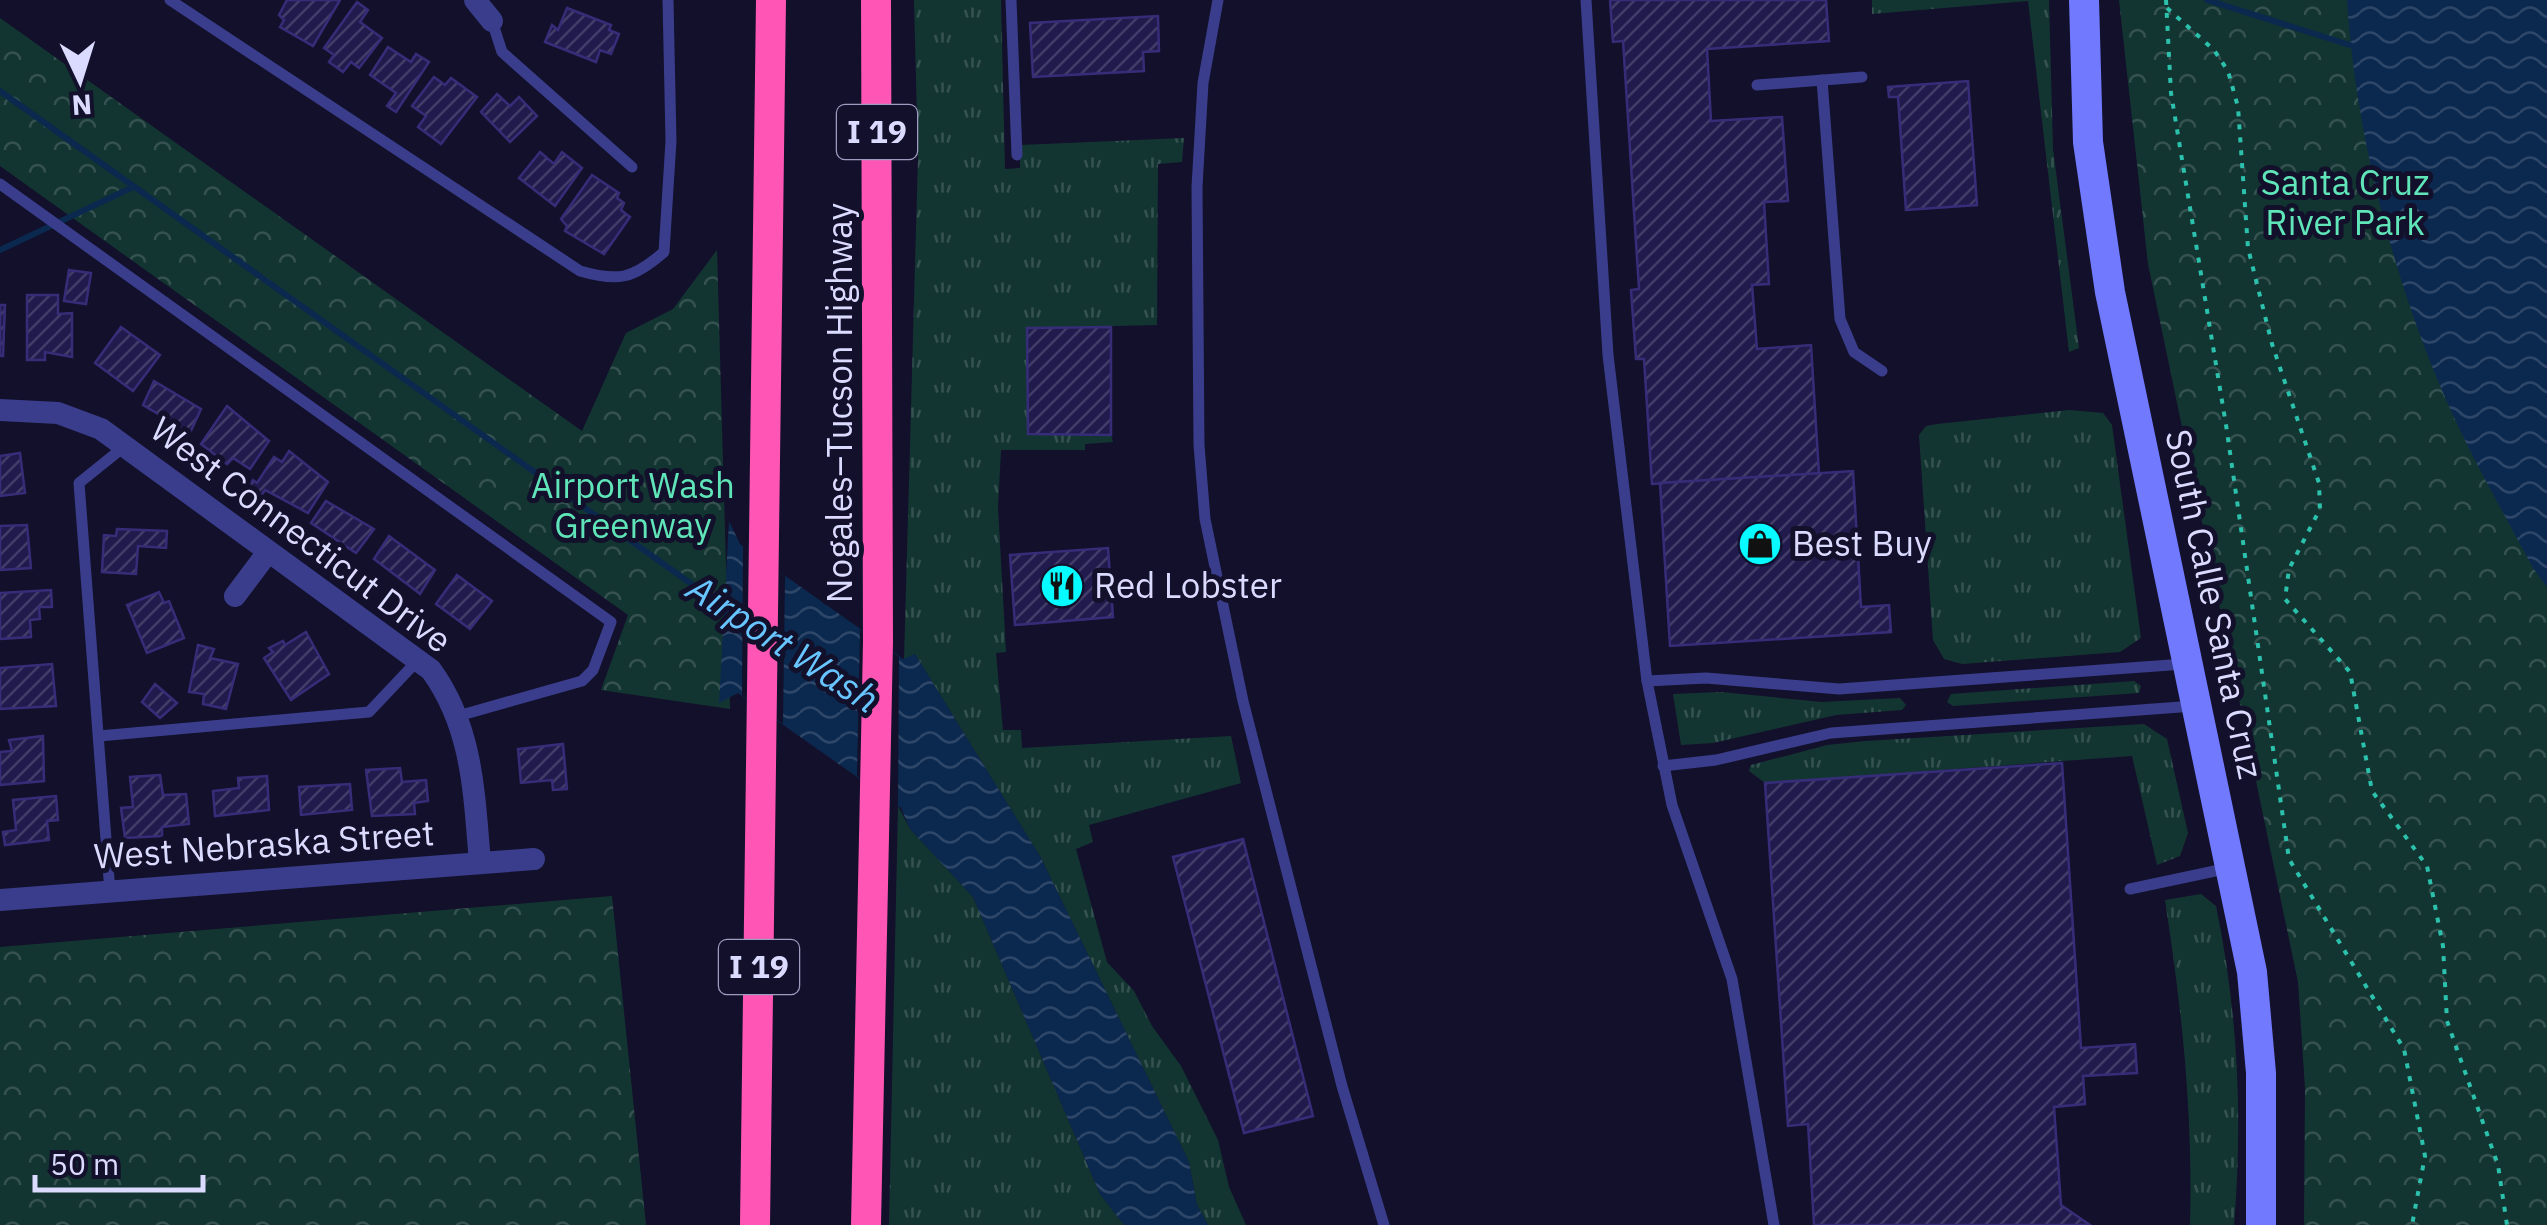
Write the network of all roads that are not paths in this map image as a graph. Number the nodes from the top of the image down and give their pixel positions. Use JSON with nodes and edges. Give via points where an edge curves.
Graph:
{"nodes":[{"id":1,"x":170,"y":0,"type":"edge"},
{"id":2,"x":474,"y":0,"type":"edge"},
{"id":3,"x":668,"y":0,"type":"edge"},
{"id":4,"x":771,"y":0,"type":"edge"},
{"id":5,"x":876,"y":0,"type":"edge"},
{"id":6,"x":1011,"y":0,"type":"edge"},
{"id":7,"x":1218,"y":0,"type":"edge"},
{"id":8,"x":1586,"y":0,"type":"edge"},
{"id":9,"x":2084,"y":0,"type":"edge"},
{"id":10,"x":492,"y":21,"type":"joint"},
{"id":11,"x":1862,"y":76,"type":"dead end"},
{"id":12,"x":1822,"y":80,"type":"junction"},
{"id":13,"x":1757,"y":85,"type":"dead end"},
{"id":14,"x":1017,"y":155,"type":"dead end"},
{"id":15,"x":632,"y":168,"type":"dead end"},
{"id":16,"x":0,"y":184,"type":"edge"},
{"id":17,"x":1882,"y":371,"type":"dead end"},
{"id":18,"x":0,"y":410,"type":"edge"},
{"id":19,"x":125,"y":446,"type":"junction"},
{"id":20,"x":268,"y":552,"type":"junction"},
{"id":21,"x":235,"y":596,"type":"dead end"},
{"id":22,"x":418,"y":659,"type":"junction"},
{"id":23,"x":2189,"y":664,"type":"junction"},
{"id":24,"x":1647,"y":681,"type":"junction"},
{"id":25,"x":2197,"y":706,"type":"junction"},
{"id":26,"x":458,"y":716,"type":"junction"},
{"id":27,"x":99,"y":736,"type":"junction"},
{"id":28,"x":1663,"y":766,"type":"junction"},
{"id":29,"x":534,"y":859,"type":"dead end"},
{"id":30,"x":480,"y":863,"type":"junction"},
{"id":31,"x":2233,"y":867,"type":"junction"},
{"id":32,"x":2130,"y":889,"type":"dead end"},
{"id":33,"x":110,"y":892,"type":"junction"},
{"id":34,"x":0,"y":900,"type":"edge"},
{"id":35,"x":755,"y":1225,"type":"edge"},
{"id":36,"x":866,"y":1225,"type":"edge"},
{"id":37,"x":1384,"y":1225,"type":"edge"},
{"id":38,"x":1774,"y":1225,"type":"edge"},
{"id":39,"x":2261,"y":1225,"type":"edge"}],
"edges":[{"from":1,"to":3,"type":"lane","via":[[580,271],[612,280],[646,268],[664,252],[671,141]]},
{"from":2,"to":10,"type":"street"},
{"from":4,"to":35,"type":"highway","name":"Nogales–Tucson Highway","number":"I 19"},
{"from":5,"to":36,"type":"highway","name":"Nogales–Tucson Highway","number":"I 19","via":[[878,642]]},
{"from":6,"to":14,"type":"lane"},
{"from":7,"to":37,"type":"lane","via":[[1203,83],[1197,188],[1204,518],[1252,737]]},
{"from":8,"to":24,"type":"lane","via":[[1608,355]]},
{"from":9,"to":23,"type":"street","name":"South Calle Santa Cruz","via":[[2088,142],[2105,261]]},
{"from":10,"to":15,"type":"lane","via":[[502,52]]},
{"from":11,"to":12,"type":"lane"},
{"from":12,"to":13,"type":"lane"},
{"from":12,"to":17,"type":"lane","via":[[1840,319],[1854,352]]},
{"from":16,"to":26,"type":"lane","via":[[611,622],[593,670],[582,680]]},
{"from":18,"to":19,"type":"street","name":"West Connecticut Drive","via":[[58,413]]},
{"from":19,"to":20,"type":"street","name":"West Connecticut Drive"},
{"from":19,"to":27,"type":"lane","via":[[78,483]]},
{"from":20,"to":21,"type":"street"},
{"from":20,"to":22,"type":"street","name":"West Connecticut Drive"},
{"from":22,"to":26,"type":"street","name":"West Connecticut Drive"},
{"from":22,"to":27,"type":"lane","via":[[369,712]]},
{"from":23,"to":24,"type":"lane","via":[[1839,689],[1706,678]]},
{"from":23,"to":25,"type":"street","name":"South Calle Santa Cruz"},
{"from":24,"to":28,"type":"lane"},
{"from":25,"to":28,"type":"lane","via":[[1831,732]]},
{"from":25,"to":31,"type":"street","name":"South Calle Santa Cruz"},
{"from":26,"to":30,"type":"street","name":"West Connecticut Drive","via":[[470,754]]},
{"from":27,"to":33,"type":"lane"},
{"from":28,"to":38,"type":"lane","via":[[1732,979]]},
{"from":29,"to":30,"type":"street","name":"West Nebraska Street"},
{"from":30,"to":33,"type":"street","name":"West Nebraska Street"},
{"from":31,"to":32,"type":"lane"},
{"from":31,"to":39,"type":"street","name":"South Calle Santa Cruz","via":[[2259,1041]]},
{"from":33,"to":34,"type":"street","name":"West Nebraska Street"}]}
